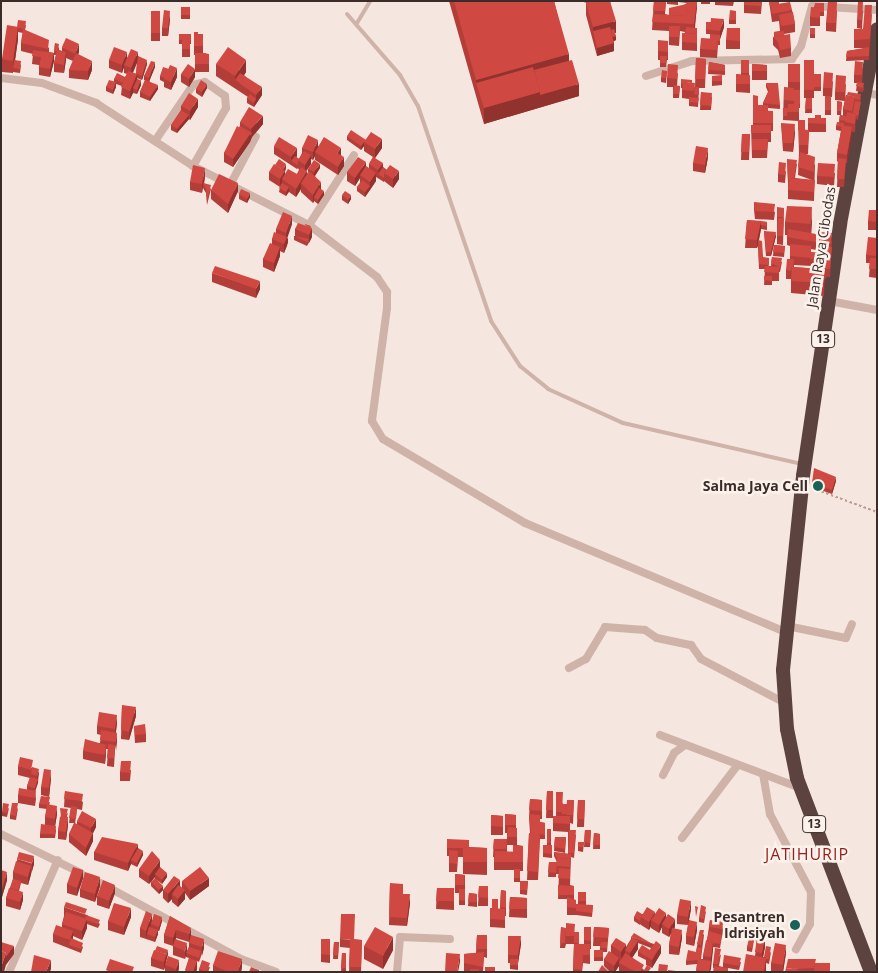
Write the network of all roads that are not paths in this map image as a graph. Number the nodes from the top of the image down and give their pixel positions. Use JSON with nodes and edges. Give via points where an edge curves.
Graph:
{"nodes":[{"id":1,"x":370,"y":1,"type":"edge"},
{"id":2,"x":877,"y":10,"type":"edge"},
{"id":3,"x":347,"y":14,"type":"dead end"},
{"id":4,"x":357,"y":23,"type":"junction"},
{"id":5,"x":877,"y":29,"type":"edge"},
{"id":6,"x":646,"y":76,"type":"dead end"},
{"id":7,"x":1,"y":78,"type":"edge"},
{"id":8,"x":871,"y":94,"type":"edge"},
{"id":9,"x":256,"y":136,"type":"dead end"},
{"id":10,"x":155,"y":141,"type":"junction"},
{"id":11,"x":354,"y":155,"type":"dead end"},
{"id":12,"x":193,"y":166,"type":"junction"},
{"id":13,"x":230,"y":184,"type":"junction"},
{"id":14,"x":309,"y":225,"type":"junction"},
{"id":15,"x":829,"y":301,"type":"junction"},
{"id":16,"x":877,"y":310,"type":"edge"},
{"id":17,"x":805,"y":465,"type":"junction"},
{"id":18,"x":852,"y":624,"type":"dead end"},
{"id":19,"x":786,"y":629,"type":"junction"},
{"id":20,"x":569,"y":668,"type":"dead end"},
{"id":21,"x":785,"y":703,"type":"junction"},
{"id":22,"x":660,"y":735,"type":"dead end"},
{"id":23,"x":685,"y":745,"type":"junction"},
{"id":24,"x":736,"y":767,"type":"junction"},
{"id":25,"x":763,"y":774,"type":"junction"},
{"id":26,"x":663,"y":775,"type":"dead end"},
{"id":27,"x":801,"y":789,"type":"junction"},
{"id":28,"x":1,"y":834,"type":"edge"},
{"id":29,"x":682,"y":838,"type":"dead end"},
{"id":30,"x":58,"y":860,"type":"junction"},
{"id":31,"x":450,"y":939,"type":"dead end"},
{"id":32,"x":796,"y":949,"type":"dead end"},
{"id":33,"x":9,"y":972,"type":"edge"},
{"id":34,"x":276,"y":972,"type":"edge"},
{"id":35,"x":397,"y":972,"type":"edge"},
{"id":36,"x":871,"y":972,"type":"edge"}],
"edges":[{"from":1,"to":4,"type":"lane"},
{"from":2,"to":6,"type":"street","via":[[812,6],[801,46],[792,59],[692,61]]},
{"from":3,"to":4,"type":"lane"},
{"from":4,"to":17,"type":"lane","via":[[400,75],[418,106],[491,322],[520,366],[548,389],[623,423]]},
{"from":5,"to":8,"type":"highway","name":"Jalan Raya Cibodas","number":"13"},
{"from":7,"to":10,"type":"street","via":[[66,90],[96,103]]},
{"from":8,"to":15,"type":"highway","name":"Jalan Raya Cibodas","number":"13"},
{"from":9,"to":13,"type":"street"},
{"from":10,"to":12,"type":"street"},
{"from":10,"to":12,"type":"street","via":[[193,85],[205,82],[225,96],[226,108]]},
{"from":11,"to":14,"type":"street"},
{"from":12,"to":13,"type":"street"},
{"from":13,"to":14,"type":"street"},
{"from":14,"to":19,"type":"street","via":[[377,277],[387,292],[372,422],[383,439],[525,523]]},
{"from":15,"to":16,"type":"street"},
{"from":15,"to":17,"type":"highway","name":"Jalan Raya Cibodas","number":"13"},
{"from":17,"to":19,"type":"highway","name":"Jalan Raya Cibodas","number":"13"},
{"from":18,"to":19,"type":"street","via":[[846,638]]},
{"from":19,"to":21,"type":"highway","name":"Jalan Raya Cibodas","number":"13"},
{"from":20,"to":21,"type":"street","via":[[586,659],[604,627],[645,630],[657,638],[691,645],[701,659]]},
{"from":21,"to":27,"type":"highway","number":"13"},
{"from":22,"to":23,"type":"street"},
{"from":23,"to":24,"type":"street"},
{"from":23,"to":26,"type":"street","via":[[674,753]]},
{"from":24,"to":25,"type":"street"},
{"from":24,"to":29,"type":"street"},
{"from":25,"to":27,"type":"street"},
{"from":25,"to":32,"type":"street","via":[[770,814],[811,892],[810,924]]},
{"from":27,"to":36,"type":"highway","number":"13"},
{"from":28,"to":30,"type":"street"},
{"from":30,"to":33,"type":"street"},
{"from":30,"to":34,"type":"street","via":[[241,960]]},
{"from":31,"to":35,"type":"street","via":[[400,937]]}]}
